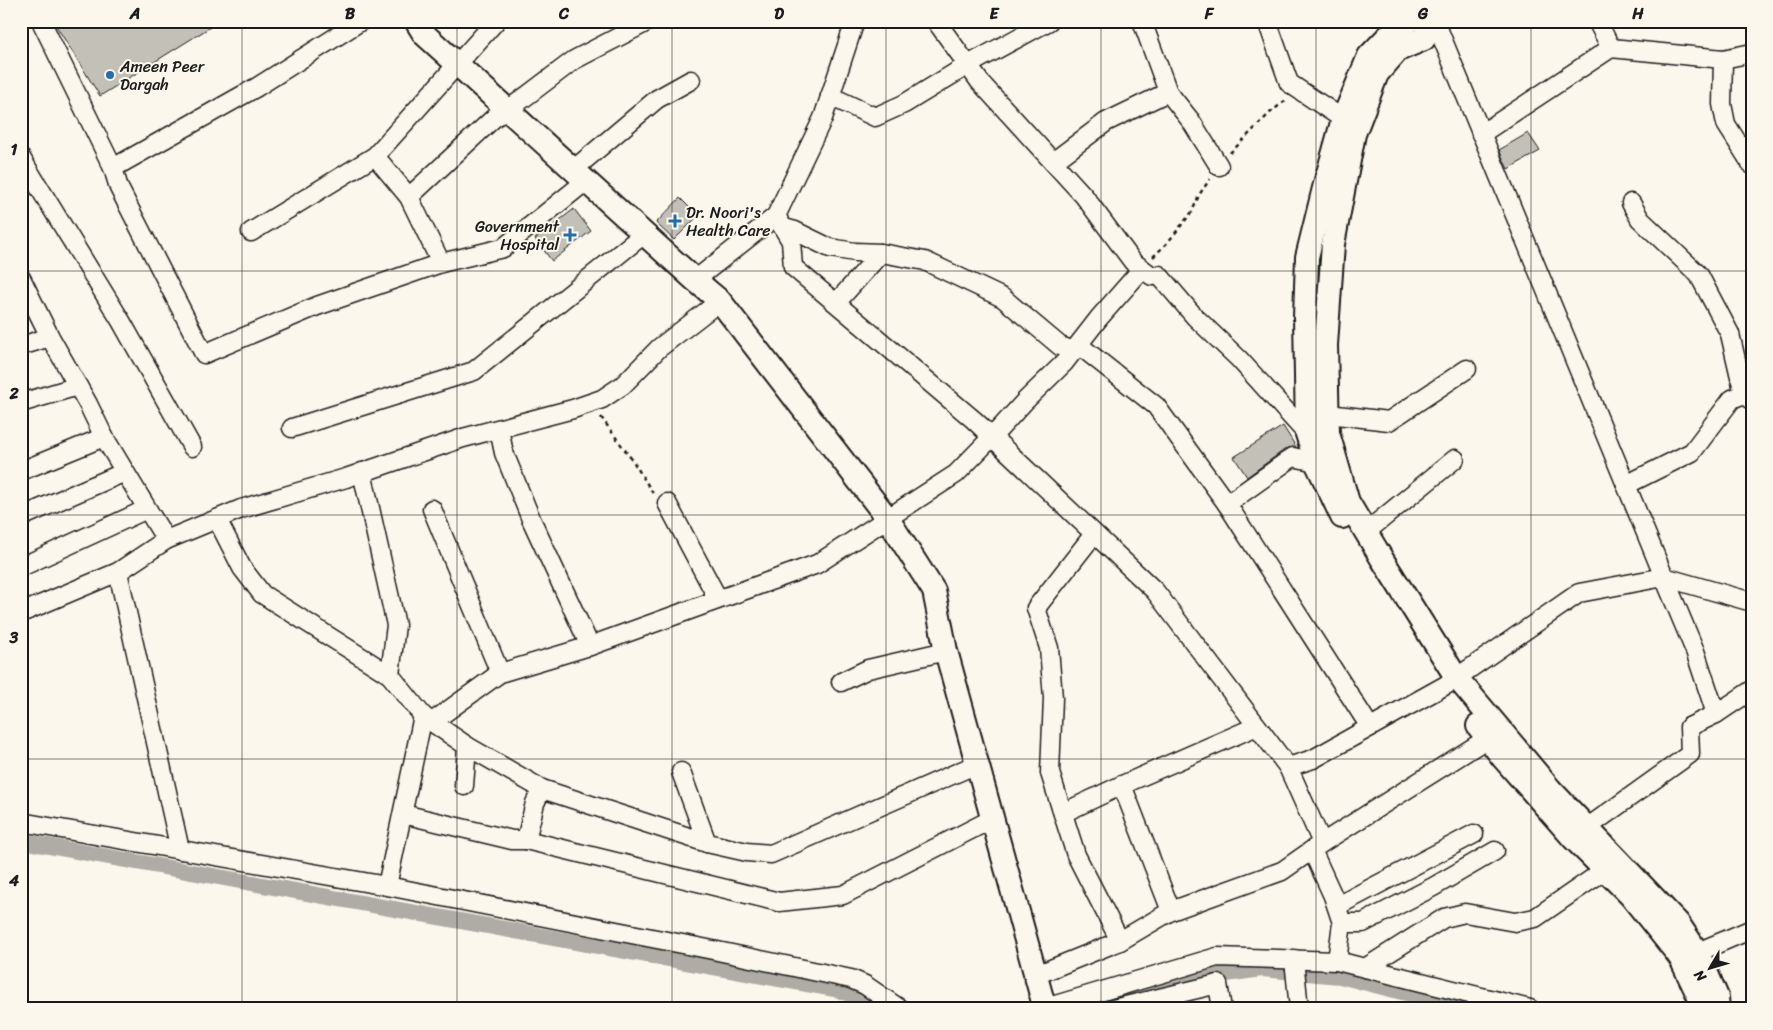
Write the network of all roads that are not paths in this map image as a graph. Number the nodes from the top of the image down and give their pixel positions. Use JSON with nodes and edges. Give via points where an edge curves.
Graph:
{"nodes":[{"id":1,"x":41,"y":21,"type":"edge"},
{"id":2,"x":361,"y":21,"type":"edge"},
{"id":3,"x":416,"y":21,"type":"edge"},
{"id":4,"x":496,"y":21,"type":"edge"},
{"id":5,"x":649,"y":21,"type":"edge"},
{"id":6,"x":855,"y":21,"type":"edge"},
{"id":7,"x":936,"y":21,"type":"edge"},
{"id":8,"x":1049,"y":21,"type":"edge"},
{"id":9,"x":1142,"y":21,"type":"edge"},
{"id":10,"x":1267,"y":21,"type":"edge"},
{"id":11,"x":1410,"y":21,"type":"edge"},
{"id":12,"x":1434,"y":21,"type":"edge"},
{"id":13,"x":1597,"y":21,"type":"edge"},
{"id":14,"x":1611,"y":48,"type":"junction"},
{"id":15,"x":1752,"y":54,"type":"edge"},
{"id":16,"x":1723,"y":59,"type":"junction"},
{"id":17,"x":458,"y":65,"type":"junction"},
{"id":18,"x":968,"y":65,"type":"junction"},
{"id":19,"x":691,"y":80,"type":"dead end"},
{"id":20,"x":1168,"y":92,"type":"junction"},
{"id":21,"x":830,"y":96,"type":"junction"},
{"id":22,"x":508,"y":110,"type":"junction"},
{"id":23,"x":1343,"y":119,"type":"junction"},
{"id":24,"x":1481,"y":134,"type":"junction"},
{"id":25,"x":375,"y":156,"type":"junction"},
{"id":26,"x":21,"y":158,"type":"edge"},
{"id":27,"x":1053,"y":162,"type":"junction"},
{"id":28,"x":1752,"y":165,"type":"edge"},
{"id":29,"x":1218,"y":166,"type":"dead end"},
{"id":30,"x":113,"y":168,"type":"junction"},
{"id":31,"x":579,"y":175,"type":"junction"},
{"id":32,"x":409,"y":197,"type":"junction"},
{"id":33,"x":1631,"y":203,"type":"dead end"},
{"id":34,"x":780,"y":222,"type":"junction"},
{"id":35,"x":251,"y":232,"type":"dead end"},
{"id":36,"x":644,"y":234,"type":"junction"},
{"id":37,"x":881,"y":253,"type":"junction"},
{"id":38,"x":441,"y":263,"type":"junction"},
{"id":39,"x":1142,"y":269,"type":"junction"},
{"id":40,"x":21,"y":278,"type":"edge"},
{"id":41,"x":695,"y":280,"type":"junction"},
{"id":42,"x":720,"y":302,"type":"junction"},
{"id":43,"x":836,"y":303,"type":"junction"},
{"id":44,"x":50,"y":337,"type":"junction"},
{"id":45,"x":21,"y":346,"type":"edge"},
{"id":46,"x":1074,"y":351,"type":"junction"},
{"id":47,"x":1467,"y":370,"type":"dead end"},
{"id":48,"x":78,"y":386,"type":"junction"},
{"id":49,"x":1748,"y":397,"type":"edge"},
{"id":50,"x":21,"y":403,"type":"edge"},
{"id":51,"x":1328,"y":414,"type":"junction"},
{"id":52,"x":292,"y":428,"type":"dead end"},
{"id":53,"x":499,"y":429,"type":"junction"},
{"id":54,"x":1308,"y":434,"type":"junction"},
{"id":55,"x":104,"y":437,"type":"junction"},
{"id":56,"x":992,"y":437,"type":"junction"},
{"id":57,"x":192,"y":447,"type":"dead end"},
{"id":58,"x":1455,"y":459,"type":"dead end"},
{"id":59,"x":1316,"y":462,"type":"junction"},
{"id":60,"x":21,"y":471,"type":"edge"},
{"id":61,"x":125,"y":472,"type":"junction"},
{"id":62,"x":362,"y":472,"type":"junction"},
{"id":63,"x":1626,"y":485,"type":"junction"},
{"id":64,"x":662,"y":501,"type":"road end"},
{"id":65,"x":1226,"y":504,"type":"junction"},
{"id":66,"x":147,"y":509,"type":"junction"},
{"id":67,"x":432,"y":509,"type":"dead end"},
{"id":68,"x":21,"y":517,"type":"edge"},
{"id":69,"x":217,"y":519,"type":"junction"},
{"id":70,"x":888,"y":519,"type":"junction"},
{"id":71,"x":1366,"y":532,"type":"junction"},
{"id":72,"x":1094,"y":534,"type":"junction"},
{"id":73,"x":166,"y":540,"type":"junction"},
{"id":74,"x":21,"y":568,"type":"edge"},
{"id":75,"x":118,"y":572,"type":"junction"},
{"id":76,"x":1664,"y":577,"type":"junction"},
{"id":77,"x":718,"y":599,"type":"junction"},
{"id":78,"x":1752,"y":602,"type":"edge"},
{"id":79,"x":21,"y":613,"type":"edge"},
{"id":80,"x":590,"y":646,"type":"junction"},
{"id":81,"x":946,"y":651,"type":"junction"},
{"id":82,"x":500,"y":673,"type":"junction"},
{"id":83,"x":390,"y":675,"type":"junction"},
{"id":84,"x":1451,"y":681,"type":"junction"},
{"id":85,"x":841,"y":682,"type":"dead end"},
{"id":86,"x":1752,"y":690,"type":"edge"},
{"id":87,"x":1716,"y":714,"type":"junction"},
{"id":88,"x":428,"y":719,"type":"junction"},
{"id":89,"x":1257,"y":726,"type":"junction"},
{"id":90,"x":1370,"y":727,"type":"junction"},
{"id":91,"x":1488,"y":738,"type":"junction"},
{"id":92,"x":467,"y":746,"type":"junction"},
{"id":93,"x":977,"y":764,"type":"junction"},
{"id":94,"x":1288,"y":767,"type":"junction"},
{"id":95,"x":681,"y":772,"type":"dead end"},
{"id":96,"x":1122,"y":785,"type":"junction"},
{"id":97,"x":464,"y":786,"type":"dead end"},
{"id":98,"x":542,"y":789,"type":"junction"},
{"id":99,"x":1063,"y":813,"type":"junction"},
{"id":100,"x":403,"y":814,"type":"junction"},
{"id":101,"x":992,"y":819,"type":"junction"},
{"id":102,"x":21,"y":822,"type":"edge"},
{"id":103,"x":1580,"y":833,"type":"junction"},
{"id":104,"x":1474,"y":834,"type":"dead end"},
{"id":105,"x":526,"y":840,"type":"junction"},
{"id":106,"x":707,"y":843,"type":"junction"},
{"id":107,"x":1317,"y":847,"type":"junction"},
{"id":108,"x":180,"y":850,"type":"junction"},
{"id":109,"x":1495,"y":851,"type":"dead end"},
{"id":110,"x":1605,"y":870,"type":"junction"},
{"id":111,"x":387,"y":886,"type":"junction"},
{"id":112,"x":1172,"y":912,"type":"junction"},
{"id":113,"x":1339,"y":914,"type":"junction"},
{"id":114,"x":1752,"y":929,"type":"edge"},
{"id":115,"x":1120,"y":941,"type":"junction"},
{"id":116,"x":1690,"y":956,"type":"junction"},
{"id":117,"x":1294,"y":959,"type":"junction"},
{"id":118,"x":1337,"y":961,"type":"junction"},
{"id":119,"x":1365,"y":968,"type":"junction"},
{"id":120,"x":1036,"y":975,"type":"junction"},
{"id":121,"x":1044,"y":1008,"type":"edge"},
{"id":122,"x":900,"y":1009,"type":"edge"},
{"id":123,"x":1114,"y":1009,"type":"edge"},
{"id":124,"x":1222,"y":1009,"type":"edge"},
{"id":125,"x":1299,"y":1009,"type":"edge"},
{"id":126,"x":1530,"y":1009,"type":"edge"},
{"id":127,"x":1702,"y":1009,"type":"edge"},
{"id":128,"x":1718,"y":1009,"type":"edge"}],
"edges":[{"from":1,"to":30,"type":"street"},
{"from":2,"to":30,"type":"street","via":[[257,87]]},
{"from":3,"to":17,"type":"main road","via":[[424,34]]},
{"from":4,"to":17,"type":"street"},
{"from":5,"to":22,"type":"street","via":[[574,60]]},
{"from":6,"to":21,"type":"street"},
{"from":7,"to":18,"type":"street"},
{"from":8,"to":18,"type":"street"},
{"from":9,"to":20,"type":"street"},
{"from":10,"to":23,"type":"street","via":[[1289,83]]},
{"from":11,"to":23,"type":"main road","via":[[1393,31],[1369,56]]},
{"from":12,"to":24,"type":"street"},
{"from":12,"to":51,"type":"main road","via":[[1424,38],[1398,50],[1377,74],[1354,134],[1332,244],[1326,345]]},
{"from":13,"to":14,"type":"street"},
{"from":14,"to":16,"type":"street"},
{"from":14,"to":24,"type":"street"},
{"from":15,"to":16,"type":"street"},
{"from":16,"to":28,"type":"street","via":[[1722,104],[1726,124]]},
{"from":17,"to":22,"type":"main road"},
{"from":17,"to":25,"type":"street"},
{"from":18,"to":21,"type":"street","via":[[904,104],[875,117]]},
{"from":18,"to":27,"type":"street"},
{"from":19,"to":31,"type":"street","via":[[657,99]]},
{"from":20,"to":27,"type":"street","via":[[1106,122]]},
{"from":20,"to":29,"type":"street"},
{"from":21,"to":34,"type":"street"},
{"from":22,"to":31,"type":"main road"},
{"from":22,"to":32,"type":"street","via":[[495,117]]},
{"from":23,"to":54,"type":"main road","via":[[1307,257]]},
{"from":24,"to":63,"type":"street"},
{"from":25,"to":32,"type":"street"},
{"from":25,"to":35,"type":"street"},
{"from":26,"to":57,"type":"street","via":[[121,321]]},
{"from":27,"to":39,"type":"street"},
{"from":30,"to":38,"type":"street","via":[[119,188],[204,354],[317,306]]},
{"from":31,"to":36,"type":"main road"},
{"from":31,"to":38,"type":"street","via":[[503,248]]},
{"from":32,"to":38,"type":"street"},
{"from":33,"to":49,"type":"street","via":[[1640,219],[1699,275],[1730,334]]},
{"from":34,"to":37,"type":"street","via":[[830,248]]},
{"from":34,"to":41,"type":"street"},
{"from":34,"to":43,"type":"street","via":[[792,241],[793,267]]},
{"from":36,"to":41,"type":"main road"},
{"from":36,"to":52,"type":"street","via":[[474,371]]},
{"from":37,"to":43,"type":"street"},
{"from":37,"to":46,"type":"street","via":[[925,262],[1003,298],[1060,346]]},
{"from":39,"to":46,"type":"street"},
{"from":39,"to":54,"type":"street","via":[[1164,280]]},
{"from":40,"to":44,"type":"street"},
{"from":41,"to":42,"type":"main road"},
{"from":42,"to":53,"type":"street","via":[[660,348],[623,385],[602,399],[574,410]]},
{"from":42,"to":70,"type":"main road"},
{"from":43,"to":56,"type":"street"},
{"from":44,"to":45,"type":"street"},
{"from":44,"to":48,"type":"street"},
{"from":46,"to":56,"type":"street"},
{"from":46,"to":65,"type":"street","via":[[1080,346],[1156,406]]},
{"from":47,"to":51,"type":"street","via":[[1389,420]]},
{"from":48,"to":50,"type":"street"},
{"from":48,"to":55,"type":"street"},
{"from":49,"to":63,"type":"street","via":[[1732,399],[1692,452]]},
{"from":51,"to":71,"type":"main road","via":[[1328,433],[1348,502]]},
{"from":53,"to":62,"type":"street"},
{"from":53,"to":80,"type":"street","via":[[504,453],[524,502]]},
{"from":54,"to":59,"type":"main road"},
{"from":55,"to":60,"type":"street"},
{"from":55,"to":61,"type":"street"},
{"from":56,"to":70,"type":"street","via":[[956,474]]},
{"from":56,"to":72,"type":"street"},
{"from":58,"to":71,"type":"street"},
{"from":59,"to":65,"type":"street","via":[[1293,457]]},
{"from":59,"to":84,"type":"main road","via":[[1332,500],[1366,561]]},
{"from":61,"to":66,"type":"street"},
{"from":61,"to":68,"type":"street"},
{"from":62,"to":69,"type":"street"},
{"from":62,"to":83,"type":"street","via":[[396,625]]},
{"from":63,"to":76,"type":"street"},
{"from":64,"to":77,"type":"street"},
{"from":65,"to":90,"type":"street"},
{"from":66,"to":73,"type":"street"},
{"from":66,"to":74,"type":"street"},
{"from":67,"to":82,"type":"street"},
{"from":69,"to":73,"type":"street"},
{"from":69,"to":83,"type":"street","via":[[242,568],[262,594]]},
{"from":70,"to":77,"type":"street","via":[[818,564]]},
{"from":70,"to":81,"type":"main road","via":[[934,591]]},
{"from":71,"to":84,"type":"main road"},
{"from":72,"to":89,"type":"street","via":[[1155,592]]},
{"from":72,"to":99,"type":"street","via":[[1036,608],[1049,648],[1053,698],[1050,773]]},
{"from":73,"to":75,"type":"street"},
{"from":75,"to":79,"type":"street"},
{"from":75,"to":108,"type":"street"},
{"from":76,"to":78,"type":"street"},
{"from":76,"to":84,"type":"street","via":[[1579,594]]},
{"from":76,"to":87,"type":"street","via":[[1695,651]]},
{"from":77,"to":80,"type":"street"},
{"from":80,"to":82,"type":"street"},
{"from":81,"to":85,"type":"street","via":[[868,669]]},
{"from":81,"to":93,"type":"main road"},
{"from":82,"to":88,"type":"street"},
{"from":83,"to":88,"type":"street"},
{"from":84,"to":90,"type":"street"},
{"from":84,"to":91,"type":"main road"},
{"from":84,"to":103,"type":"main road","via":[[1551,790]]},
{"from":86,"to":87,"type":"street"},
{"from":87,"to":103,"type":"street","via":[[1689,727],[1690,754]]},
{"from":88,"to":92,"type":"street"},
{"from":88,"to":100,"type":"street"},
{"from":89,"to":94,"type":"street"},
{"from":89,"to":96,"type":"street"},
{"from":90,"to":94,"type":"street","via":[[1313,759]]},
{"from":91,"to":103,"type":"main road"},
{"from":91,"to":107,"type":"street"},
{"from":92,"to":97,"type":"street"},
{"from":92,"to":98,"type":"street"},
{"from":93,"to":101,"type":"main road"},
{"from":93,"to":106,"type":"street","via":[[771,854]]},
{"from":94,"to":107,"type":"street"},
{"from":95,"to":106,"type":"street"},
{"from":96,"to":99,"type":"street"},
{"from":96,"to":112,"type":"street"},
{"from":98,"to":105,"type":"street"},
{"from":98,"to":106,"type":"street"},
{"from":99,"to":115,"type":"street","via":[[1076,855]]},
{"from":100,"to":105,"type":"street","via":[[512,840]]},
{"from":100,"to":111,"type":"street"},
{"from":101,"to":105,"type":"street","via":[[843,895],[779,902]]},
{"from":101,"to":120,"type":"main road"},
{"from":102,"to":108,"type":"street"},
{"from":103,"to":110,"type":"main road"},
{"from":103,"to":116,"type":"main road","via":[[1678,923]]},
{"from":104,"to":113,"type":"street"},
{"from":107,"to":112,"type":"street","via":[[1282,871]]},
{"from":107,"to":113,"type":"street"},
{"from":108,"to":111,"type":"street"},
{"from":109,"to":113,"type":"street","via":[[1363,923]]},
{"from":110,"to":116,"type":"main road"},
{"from":110,"to":119,"type":"street","via":[[1536,918],[1515,922],[1466,913],[1444,918]]},
{"from":111,"to":122,"type":"street","via":[[851,979],[864,984]]},
{"from":112,"to":115,"type":"street"},
{"from":113,"to":118,"type":"street"},
{"from":114,"to":116,"type":"street"},
{"from":115,"to":120,"type":"street"},
{"from":116,"to":127,"type":"main road"},
{"from":116,"to":128,"type":"main road","via":[[1717,997]]},
{"from":117,"to":118,"type":"street"},
{"from":117,"to":121,"type":"street","via":[[1217,957]]},
{"from":117,"to":125,"type":"street"},
{"from":118,"to":119,"type":"street"},
{"from":119,"to":126,"type":"street"},
{"from":120,"to":121,"type":"main road"},
{"from":123,"to":124,"type":"street","via":[[1218,984]]}]}
